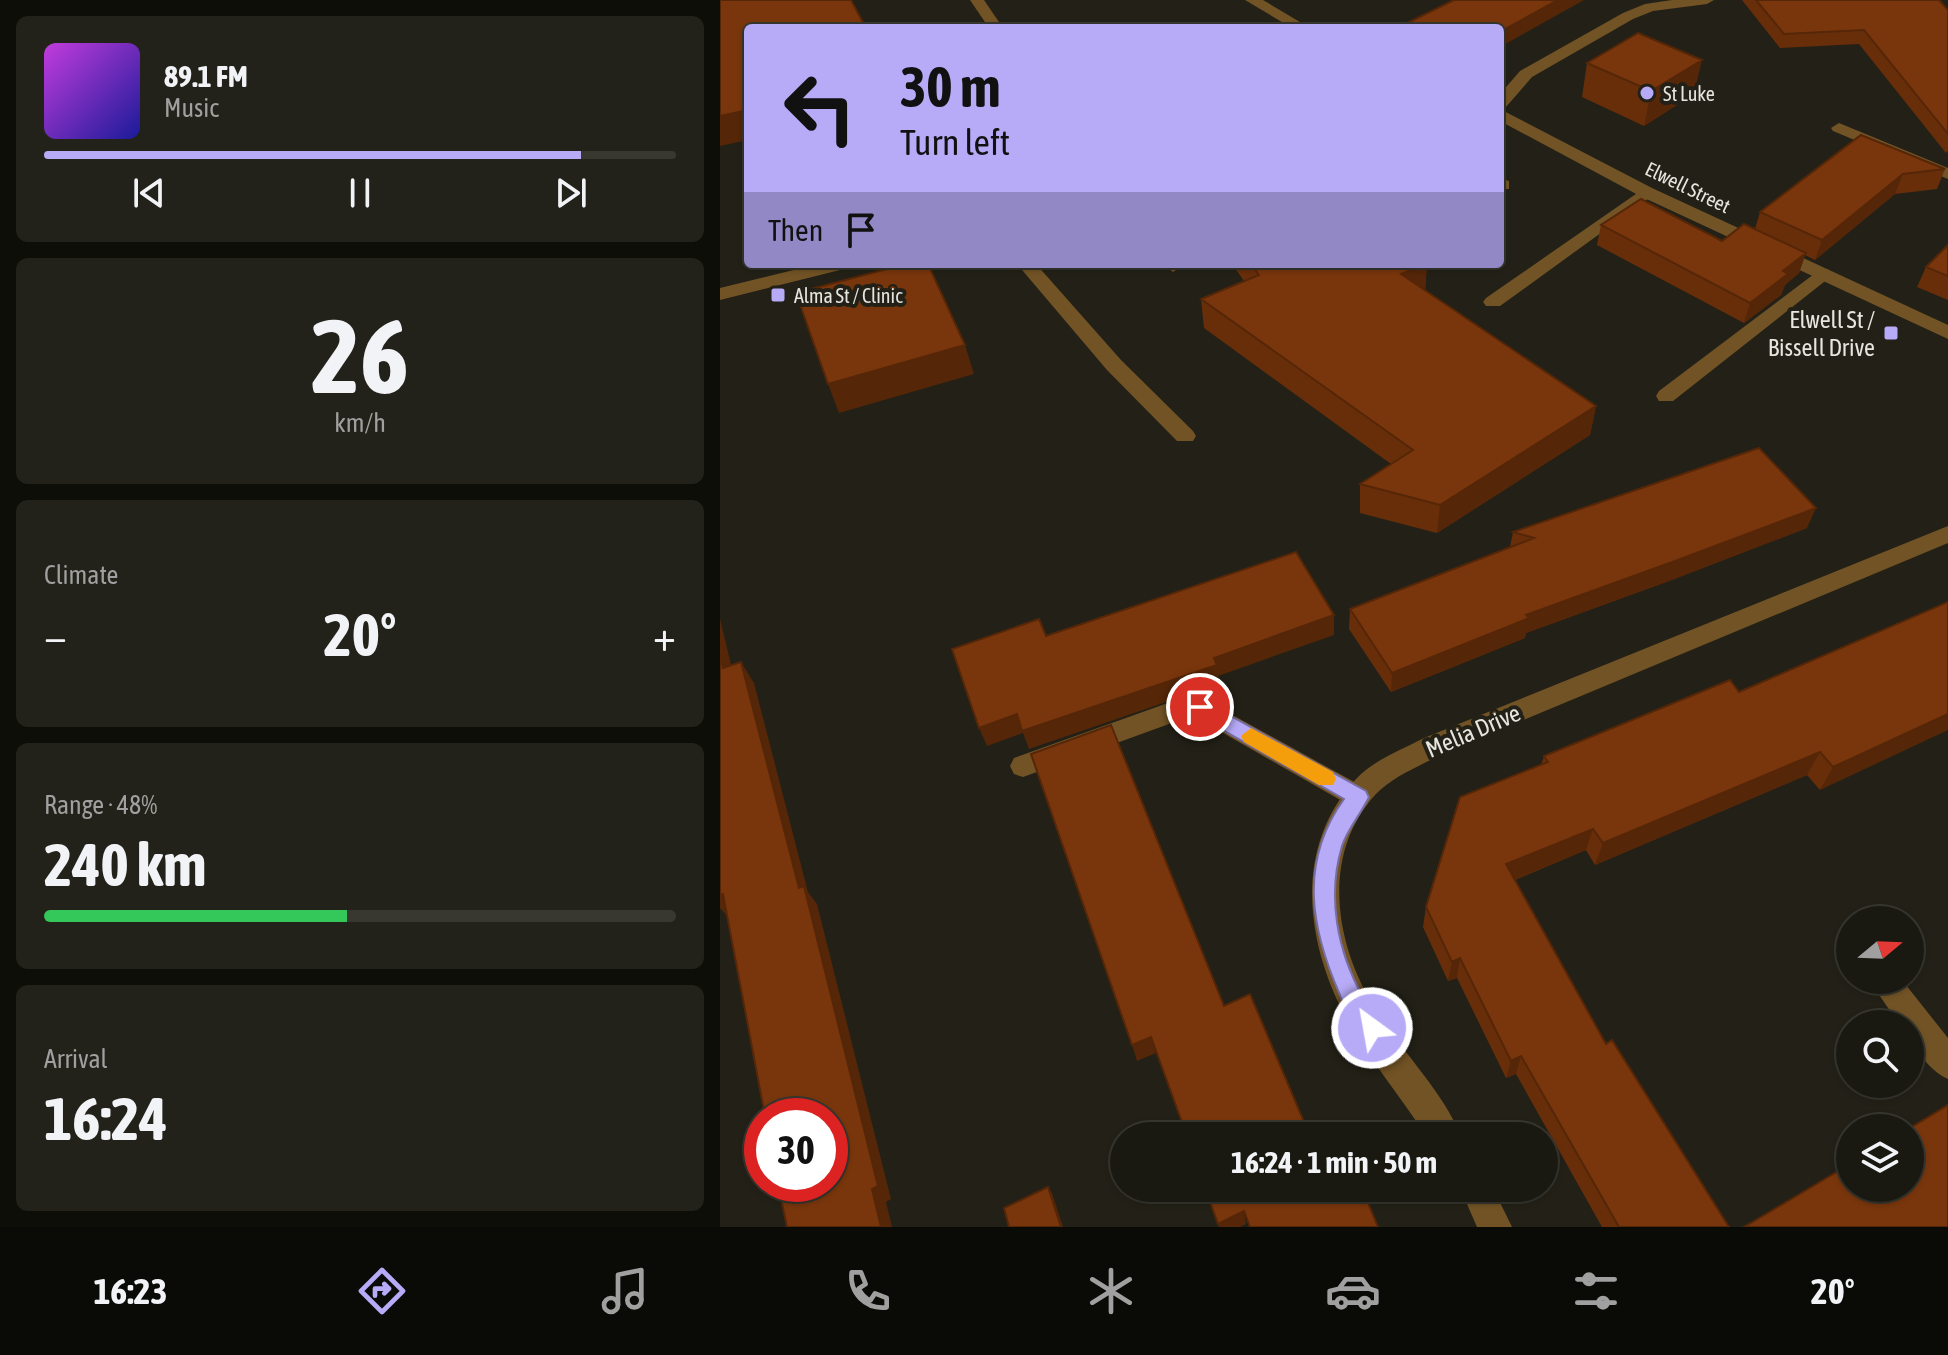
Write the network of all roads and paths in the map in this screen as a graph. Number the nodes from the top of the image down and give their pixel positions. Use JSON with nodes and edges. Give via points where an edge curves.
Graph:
{"nodes":[{"id":1,"x":977,"y":0,"type":"edge"},
{"id":2,"x":1707,"y":0,"type":"edge"},
{"id":3,"x":1682,"y":1,"type":"edge"},
{"id":4,"x":1262,"y":3,"type":"edge"},
{"id":5,"x":993,"y":24,"type":"edge"},
{"id":6,"x":1296,"y":24,"type":"edge"},
{"id":7,"x":1504,"y":99,"type":"edge"},
{"id":8,"x":1504,"y":116,"type":"edge"},
{"id":9,"x":1839,"y":128,"type":"dead end"},
{"id":10,"x":1948,"y":174,"type":"edge"},
{"id":11,"x":1646,"y":192,"type":"junction"},
{"id":12,"x":825,"y":268,"type":"edge"},
{"id":13,"x":1029,"y":268,"type":"edge"},
{"id":14,"x":1822,"y":274,"type":"junction"},
{"id":15,"x":720,"y":294,"type":"edge"},
{"id":16,"x":1493,"y":302,"type":"dead end"},
{"id":17,"x":1948,"y":333,"type":"edge"},
{"id":18,"x":1666,"y":396,"type":"dead end"},
{"id":19,"x":1185,"y":436,"type":"dead end"},
{"id":20,"x":1948,"y":534,"type":"edge"},
{"id":21,"x":1023,"y":766,"type":"dead end"},
{"id":22,"x":1358,"y":797,"type":"junction"},
{"id":23,"x":1895,"y":994,"type":"edge"},
{"id":24,"x":1948,"y":1063,"type":"edge"},
{"id":25,"x":1435,"y":1122,"type":"edge"},
{"id":26,"x":1483,"y":1202,"type":"edge"},
{"id":27,"x":1495,"y":1227,"type":"edge"}],
"edges":[{"from":1,"to":5,"type":"street"},
{"from":2,"to":3,"type":"street"},
{"from":3,"to":7,"type":"street","via":[[1628,16],[1542,63]]},
{"from":4,"to":6,"type":"street"},
{"from":8,"to":11,"type":"street","name":"Elwell Street"},
{"from":9,"to":10,"type":"street"},
{"from":11,"to":14,"type":"street","name":"Elwell Street"},
{"from":11,"to":16,"type":"street"},
{"from":12,"to":15,"type":"street"},
{"from":13,"to":19,"type":"street"},
{"from":14,"to":17,"type":"street","name":"Elwell Street"},
{"from":14,"to":18,"type":"street"},
{"from":20,"to":22,"type":"street","name":"Melia Drive","via":[[1433,746],[1367,786]]},
{"from":21,"to":22,"type":"street","via":[[1200,707]]},
{"from":22,"to":25,"type":"street","name":"Melia Drive","via":[[1332,845],[1322,891],[1326,925],[1355,1004]]},
{"from":23,"to":24,"type":"street"},
{"from":26,"to":27,"type":"street"}]}
